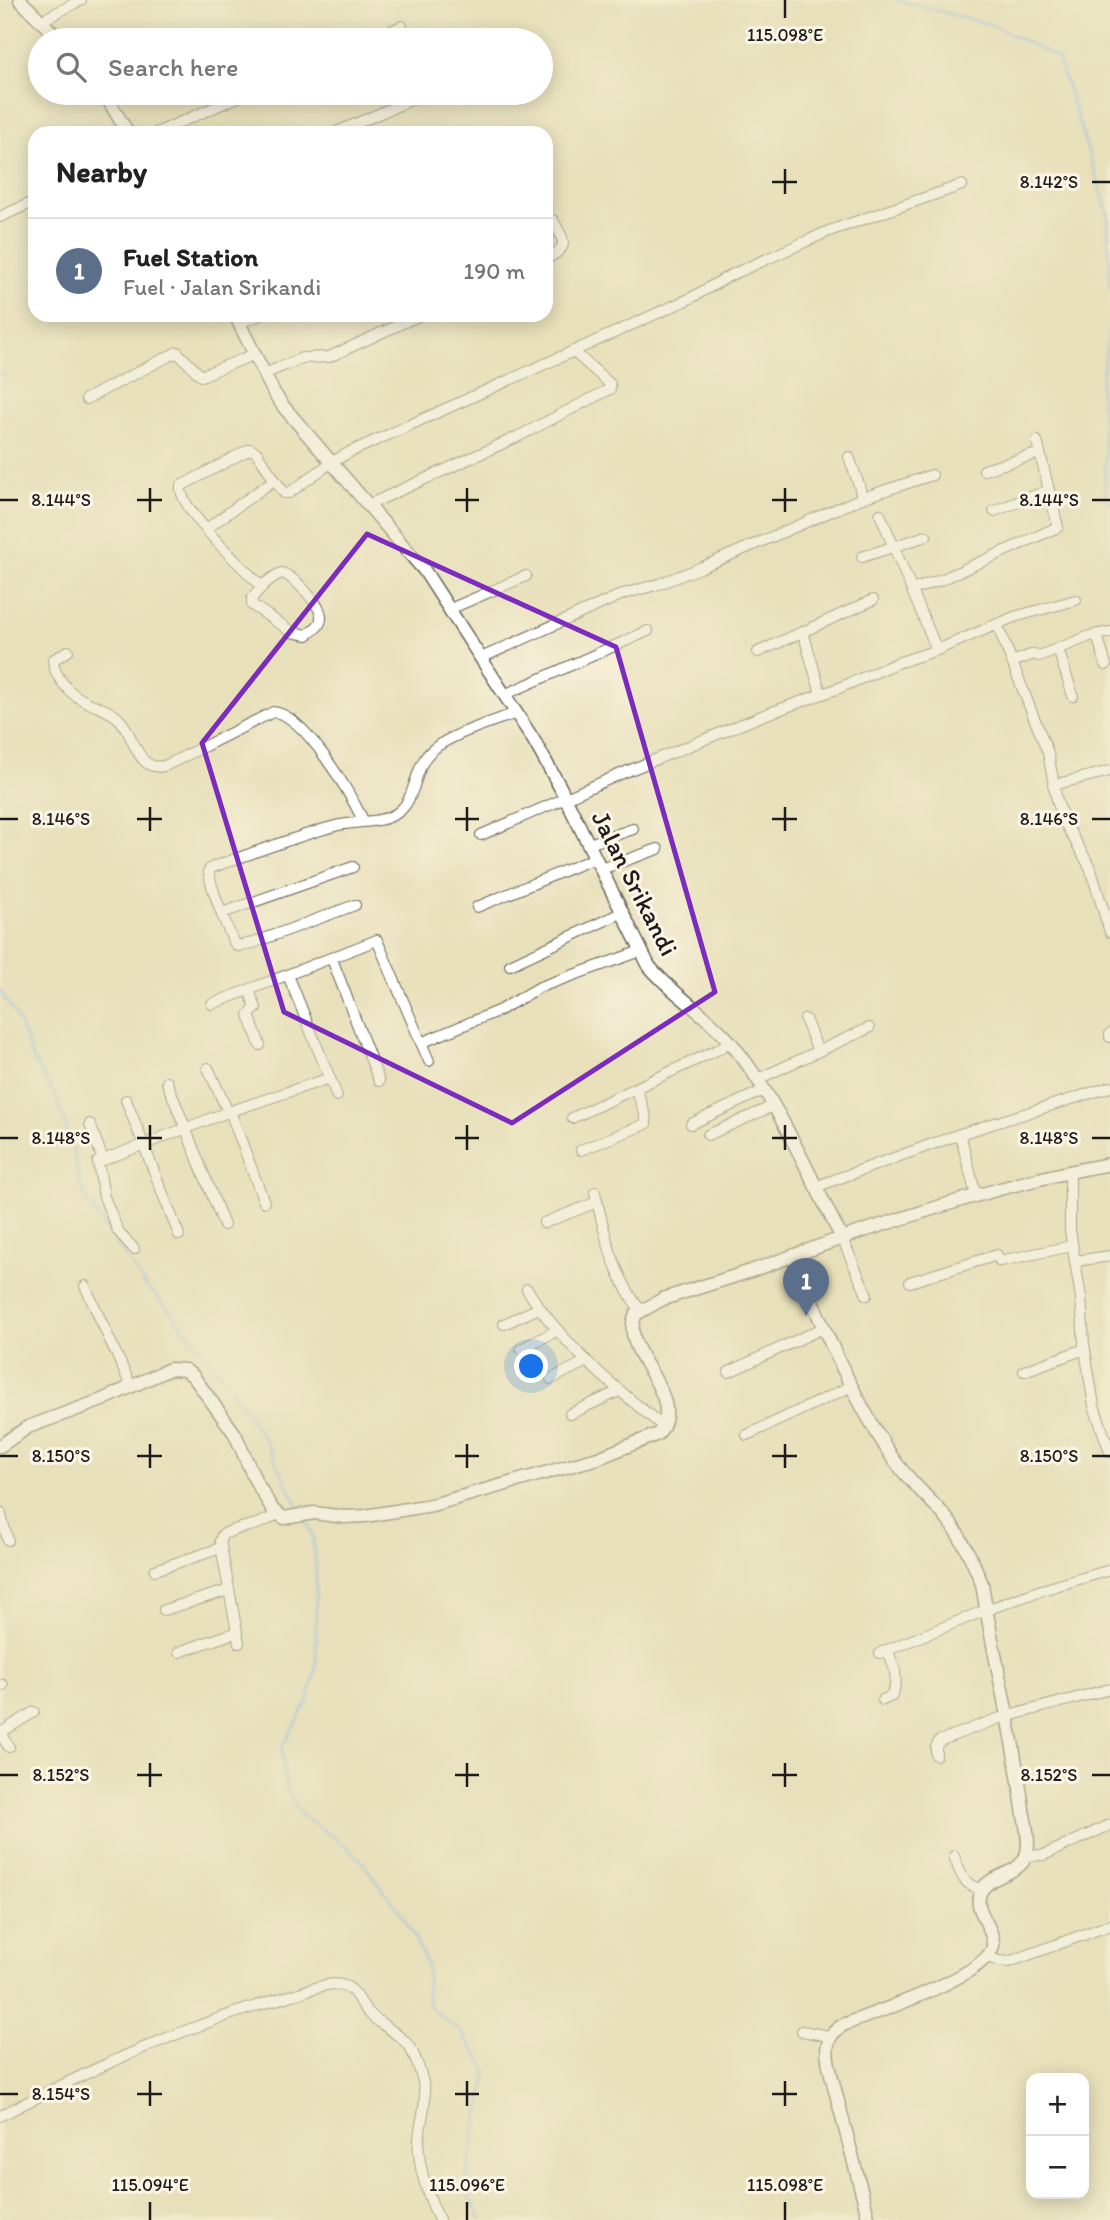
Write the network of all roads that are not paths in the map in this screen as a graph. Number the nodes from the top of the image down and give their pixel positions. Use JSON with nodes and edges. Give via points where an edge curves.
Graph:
{"nodes":[{"id":1,"x":20,"y":0,"type":"edge"},
{"id":2,"x":82,"y":0,"type":"edge"},
{"id":3,"x":41,"y":21,"type":"junction"},
{"id":4,"x":402,"y":26,"type":"dead end"},
{"id":5,"x":48,"y":28,"type":"edge"},
{"id":6,"x":398,"y":28,"type":"edge"},
{"id":7,"x":111,"y":105,"type":"edge"},
{"id":8,"x":220,"y":105,"type":"edge"},
{"id":9,"x":398,"y":105,"type":"edge"},
{"id":10,"x":124,"y":126,"type":"edge"},
{"id":11,"x":172,"y":126,"type":"edge"},
{"id":12,"x":350,"y":126,"type":"edge"},
{"id":13,"x":962,"y":185,"type":"dead end"},
{"id":14,"x":28,"y":204,"type":"edge"},
{"id":15,"x":0,"y":217,"type":"edge"},
{"id":16,"x":553,"y":220,"type":"dead end"},
{"id":17,"x":553,"y":255,"type":"edge"},
{"id":18,"x":239,"y":322,"type":"edge"},
{"id":19,"x":405,"y":322,"type":"edge"},
{"id":20,"x":573,"y":351,"type":"junction"},
{"id":21,"x":255,"y":354,"type":"junction"},
{"id":22,"x":264,"y":374,"type":"junction"},
{"id":23,"x":86,"y":399,"type":"dead end"},
{"id":24,"x":1037,"y":441,"type":"dead end"},
{"id":25,"x":1040,"y":453,"type":"junction"},
{"id":26,"x":849,"y":457,"type":"dead end"},
{"id":27,"x":332,"y":462,"type":"junction"},
{"id":28,"x":984,"y":470,"type":"dead end"},
{"id":29,"x":932,"y":475,"type":"dead end"},
{"id":30,"x":274,"y":480,"type":"junction"},
{"id":31,"x":1049,"y":490,"type":"junction"},
{"id":32,"x":862,"y":498,"type":"junction"},
{"id":33,"x":368,"y":505,"type":"junction"},
{"id":34,"x":994,"y":511,"type":"dead end"},
{"id":35,"x":880,"y":514,"type":"dead end"},
{"id":36,"x":205,"y":529,"type":"junction"},
{"id":37,"x":926,"y":536,"type":"dead end"},
{"id":38,"x":893,"y":546,"type":"junction"},
{"id":39,"x":862,"y":557,"type":"dead end"},
{"id":40,"x":526,"y":576,"type":"dead end"},
{"id":41,"x":262,"y":587,"type":"junction"},
{"id":42,"x":912,"y":590,"type":"junction"},
{"id":43,"x":873,"y":600,"type":"dead end"},
{"id":44,"x":1076,"y":600,"type":"dead end"},
{"id":45,"x":450,"y":609,"type":"junction"},
{"id":46,"x":1006,"y":621,"type":"junction"},
{"id":47,"x":648,"y":631,"type":"dead end"},
{"id":48,"x":803,"y":632,"type":"junction"},
{"id":49,"x":1110,"y":632,"type":"edge"},
{"id":50,"x":1097,"y":635,"type":"junction"},
{"id":51,"x":1058,"y":649,"type":"junction"},
{"id":52,"x":937,"y":650,"type":"junction"},
{"id":53,"x":68,"y":651,"type":"dead end"},
{"id":54,"x":758,"y":652,"type":"dead end"},
{"id":55,"x":481,"y":658,"type":"junction"},
{"id":56,"x":1012,"y":662,"type":"junction"},
{"id":57,"x":1106,"y":665,"type":"dead end"},
{"id":58,"x":821,"y":694,"type":"junction"},
{"id":59,"x":505,"y":695,"type":"junction"},
{"id":60,"x":1073,"y":696,"type":"dead end"},
{"id":61,"x":516,"y":713,"type":"junction"},
{"id":62,"x":1110,"y":771,"type":"edge"},
{"id":63,"x":1053,"y":785,"type":"junction"},
{"id":64,"x":566,"y":798,"type":"junction"},
{"id":65,"x":363,"y":820,"type":"junction"},
{"id":66,"x":633,"y":829,"type":"dead end"},
{"id":67,"x":481,"y":835,"type":"dead end"},
{"id":68,"x":589,"y":844,"type":"junction"},
{"id":69,"x":658,"y":849,"type":"dead end"},
{"id":70,"x":598,"y":863,"type":"junction"},
{"id":71,"x":353,"y":867,"type":"dead end"},
{"id":72,"x":355,"y":905,"type":"dead end"},
{"id":73,"x":477,"y":907,"type":"dead end"},
{"id":74,"x":222,"y":913,"type":"junction"},
{"id":75,"x":621,"y":913,"type":"junction"},
{"id":76,"x":1110,"y":932,"type":"edge"},
{"id":77,"x":640,"y":951,"type":"junction"},
{"id":78,"x":332,"y":959,"type":"junction"},
{"id":79,"x":510,"y":965,"type":"dead end"},
{"id":80,"x":288,"y":975,"type":"junction"},
{"id":81,"x":249,"y":990,"type":"junction"},
{"id":82,"x":212,"y":1004,"type":"dead end"},
{"id":83,"x":805,"y":1018,"type":"dead end"},
{"id":84,"x":869,"y":1028,"type":"dead end"},
{"id":85,"x":730,"y":1041,"type":"junction"},
{"id":86,"x":421,"y":1043,"type":"junction"},
{"id":87,"x":260,"y":1045,"type":"dead end"},
{"id":88,"x":818,"y":1051,"type":"junction"},
{"id":89,"x":429,"y":1061,"type":"dead end"},
{"id":90,"x":208,"y":1068,"type":"dead end"},
{"id":91,"x":330,"y":1078,"type":"junction"},
{"id":92,"x":379,"y":1080,"type":"dead end"},
{"id":93,"x":167,"y":1082,"type":"dead end"},
{"id":94,"x":761,"y":1085,"type":"junction"},
{"id":95,"x":1110,"y":1087,"type":"edge"},
{"id":96,"x":636,"y":1088,"type":"junction"},
{"id":97,"x":337,"y":1096,"type":"dead end"},
{"id":98,"x":126,"y":1100,"type":"dead end"},
{"id":99,"x":773,"y":1106,"type":"junction"},
{"id":100,"x":229,"y":1111,"type":"junction"},
{"id":101,"x":572,"y":1118,"type":"dead end"},
{"id":102,"x":90,"y":1124,"type":"dead end"},
{"id":103,"x":691,"y":1124,"type":"dead end"},
{"id":104,"x":186,"y":1128,"type":"junction"},
{"id":105,"x":960,"y":1134,"type":"junction"},
{"id":106,"x":708,"y":1135,"type":"dead end"},
{"id":107,"x":144,"y":1144,"type":"junction"},
{"id":108,"x":582,"y":1150,"type":"dead end"},
{"id":109,"x":103,"y":1160,"type":"junction"},
{"id":110,"x":1110,"y":1164,"type":"edge"},
{"id":111,"x":1070,"y":1171,"type":"junction"},
{"id":112,"x":815,"y":1187,"type":"junction"},
{"id":113,"x":976,"y":1195,"type":"junction"},
{"id":114,"x":264,"y":1202,"type":"dead end"},
{"id":115,"x":544,"y":1223,"type":"dead end"},
{"id":116,"x":224,"y":1225,"type":"dead end"},
{"id":117,"x":179,"y":1235,"type":"dead end"},
{"id":118,"x":842,"y":1238,"type":"junction"},
{"id":119,"x":1072,"y":1246,"type":"junction"},
{"id":120,"x":134,"y":1249,"type":"dead end"},
{"id":121,"x":793,"y":1256,"type":"junction"},
{"id":122,"x":1110,"y":1256,"type":"edge"},
{"id":123,"x":1075,"y":1261,"type":"junction"},
{"id":124,"x":910,"y":1282,"type":"dead end"},
{"id":125,"x":85,"y":1286,"type":"dead end"},
{"id":126,"x":527,"y":1289,"type":"dead end"},
{"id":127,"x":867,"y":1295,"type":"dead end"},
{"id":128,"x":539,"y":1308,"type":"junction"},
{"id":129,"x":640,"y":1311,"type":"junction"},
{"id":130,"x":504,"y":1324,"type":"dead end"},
{"id":131,"x":823,"y":1328,"type":"junction"},
{"id":132,"x":558,"y":1330,"type":"junction"},
{"id":133,"x":521,"y":1349,"type":"dead end"},
{"id":134,"x":1085,"y":1349,"type":"junction"},
{"id":135,"x":587,"y":1361,"type":"junction"},
{"id":136,"x":1024,"y":1371,"type":"dead end"},
{"id":137,"x":729,"y":1372,"type":"dead end"},
{"id":138,"x":551,"y":1379,"type":"dead end"},
{"id":139,"x":131,"y":1386,"type":"junction"},
{"id":140,"x":852,"y":1386,"type":"junction"},
{"id":141,"x":619,"y":1391,"type":"junction"},
{"id":142,"x":570,"y":1415,"type":"dead end"},
{"id":143,"x":664,"y":1427,"type":"junction"},
{"id":144,"x":747,"y":1436,"type":"dead end"},
{"id":145,"x":0,"y":1446,"type":"edge"},
{"id":146,"x":1109,"y":1448,"type":"edge"},
{"id":147,"x":0,"y":1512,"type":"edge"},
{"id":148,"x":277,"y":1514,"type":"junction"},
{"id":149,"x":8,"y":1539,"type":"dead end"},
{"id":150,"x":221,"y":1548,"type":"junction"},
{"id":151,"x":155,"y":1570,"type":"dead end"},
{"id":152,"x":1110,"y":1570,"type":"edge"},
{"id":153,"x":229,"y":1590,"type":"junction"},
{"id":154,"x":986,"y":1610,"type":"junction"},
{"id":155,"x":164,"y":1611,"type":"dead end"},
{"id":156,"x":237,"y":1632,"type":"junction"},
{"id":157,"x":239,"y":1643,"type":"dead end"},
{"id":158,"x":179,"y":1652,"type":"dead end"},
{"id":159,"x":1110,"y":1689,"type":"edge"},
{"id":160,"x":883,"y":1700,"type":"dead end"},
{"id":161,"x":34,"y":1712,"type":"dead end"},
{"id":162,"x":1007,"y":1716,"type":"junction"},
{"id":163,"x":0,"y":1733,"type":"edge"},
{"id":164,"x":9,"y":1747,"type":"dead end"},
{"id":165,"x":936,"y":1755,"type":"dead end"},
{"id":166,"x":1110,"y":1825,"type":"edge"},
{"id":167,"x":954,"y":1856,"type":"dead end"},
{"id":168,"x":1026,"y":1856,"type":"junction"},
{"id":169,"x":982,"y":1889,"type":"junction"},
{"id":170,"x":1110,"y":1925,"type":"edge"},
{"id":171,"x":988,"y":1956,"type":"junction"},
{"id":172,"x":802,"y":2031,"type":"dead end"},
{"id":173,"x":829,"y":2036,"type":"junction"},
{"id":174,"x":0,"y":2116,"type":"edge"},
{"id":175,"x":439,"y":2220,"type":"edge"},
{"id":176,"x":869,"y":2220,"type":"edge"}],
"edges":[{"from":1,"to":3,"type":"street"},
{"from":2,"to":3,"type":"street"},
{"from":3,"to":5,"type":"street"},
{"from":4,"to":6,"type":"street"},
{"from":7,"to":10,"type":"street"},
{"from":8,"to":11,"type":"street"},
{"from":9,"to":12,"type":"street"},
{"from":13,"to":20,"type":"street","via":[[828,231]]},
{"from":14,"to":15,"type":"street"},
{"from":16,"to":17,"type":"street","via":[[563,247]]},
{"from":18,"to":21,"type":"street","name":"Jalan Srikandi"},
{"from":19,"to":22,"type":"street","via":[[329,357],[302,358]]},
{"from":20,"to":27,"type":"street"},
{"from":20,"to":33,"type":"street","via":[[610,389]]},
{"from":21,"to":22,"type":"street","name":"Jalan Srikandi"},
{"from":21,"to":23,"type":"street","via":[[201,376],[177,352]]},
{"from":22,"to":27,"type":"street","name":"Jalan Srikandi","via":[[283,406]]},
{"from":24,"to":25,"type":"street"},
{"from":25,"to":28,"type":"street"},
{"from":25,"to":31,"type":"street"},
{"from":26,"to":32,"type":"street"},
{"from":27,"to":30,"type":"street","via":[[289,493]]},
{"from":27,"to":33,"type":"street","name":"Jalan Srikandi"},
{"from":29,"to":32,"type":"street"},
{"from":30,"to":36,"type":"street"},
{"from":30,"to":36,"type":"street","via":[[250,449],[181,486],[180,493]]},
{"from":31,"to":34,"type":"street"},
{"from":31,"to":42,"type":"street","via":[[1058,527]]},
{"from":32,"to":55,"type":"street","via":[[700,568],[623,594]]},
{"from":33,"to":45,"type":"street","name":"Jalan Srikandi","via":[[414,556]]},
{"from":35,"to":38,"type":"street"},
{"from":36,"to":41,"type":"street"},
{"from":37,"to":38,"type":"street"},
{"from":38,"to":39,"type":"street"},
{"from":38,"to":42,"type":"street"},
{"from":40,"to":45,"type":"street"},
{"from":41,"to":41,"type":"street","via":[[286,574],[319,610],[320,622],[307,635],[292,632],[252,605]]},
{"from":42,"to":52,"type":"street"},
{"from":43,"to":48,"type":"street"},
{"from":44,"to":46,"type":"street"},
{"from":45,"to":55,"type":"street","name":"Jalan Srikandi"},
{"from":46,"to":52,"type":"street"},
{"from":46,"to":56,"type":"street"},
{"from":47,"to":59,"type":"street"},
{"from":48,"to":54,"type":"street"},
{"from":48,"to":58,"type":"street"},
{"from":49,"to":50,"type":"street"},
{"from":50,"to":51,"type":"street"},
{"from":50,"to":57,"type":"street"},
{"from":51,"to":56,"type":"street"},
{"from":51,"to":60,"type":"street"},
{"from":52,"to":58,"type":"street"},
{"from":53,"to":65,"type":"street","via":[[53,660],[57,675],[81,699],[118,718],[142,758],[152,766],[167,765],[278,712],[318,747]]},
{"from":55,"to":59,"type":"street","name":"Jalan Srikandi"},
{"from":56,"to":63,"type":"street","via":[[1048,753]]},
{"from":58,"to":64,"type":"street"},
{"from":59,"to":61,"type":"street","name":"Jalan Srikandi"},
{"from":61,"to":64,"type":"street","name":"Jalan Srikandi"},
{"from":61,"to":65,"type":"street","via":[[439,744],[426,756],[401,811]]},
{"from":62,"to":63,"type":"street"},
{"from":63,"to":76,"type":"street","via":[[1065,823],[1090,867]]},
{"from":64,"to":67,"type":"street"},
{"from":64,"to":68,"type":"street","name":"Jalan Srikandi"},
{"from":65,"to":74,"type":"street","via":[[213,867],[209,877]]},
{"from":66,"to":68,"type":"street"},
{"from":68,"to":70,"type":"street","name":"Jalan Srikandi"},
{"from":69,"to":70,"type":"street"},
{"from":70,"to":73,"type":"street"},
{"from":70,"to":75,"type":"street","name":"Jalan Srikandi"},
{"from":71,"to":74,"type":"street"},
{"from":72,"to":74,"type":"street","via":[[237,947]]},
{"from":75,"to":77,"type":"street","name":"Jalan Srikandi"},
{"from":75,"to":79,"type":"street"},
{"from":77,"to":85,"type":"street","name":"Jalan Srikandi","via":[[654,972]]},
{"from":77,"to":86,"type":"street","via":[[540,987],[500,1010]]},
{"from":78,"to":80,"type":"street"},
{"from":78,"to":86,"type":"street","via":[[377,940]]},
{"from":78,"to":92,"type":"street"},
{"from":80,"to":81,"type":"street"},
{"from":80,"to":91,"type":"street"},
{"from":81,"to":82,"type":"street"},
{"from":81,"to":87,"type":"street","via":[[256,1008],[249,1015]]},
{"from":83,"to":88,"type":"street"},
{"from":84,"to":88,"type":"street"},
{"from":85,"to":94,"type":"street","name":"Jalan Srikandi"},
{"from":85,"to":96,"type":"street"},
{"from":86,"to":89,"type":"street"},
{"from":88,"to":94,"type":"street"},
{"from":90,"to":100,"type":"street"},
{"from":91,"to":97,"type":"street"},
{"from":91,"to":100,"type":"street"},
{"from":93,"to":104,"type":"street"},
{"from":94,"to":99,"type":"street","name":"Jalan Srikandi"},
{"from":94,"to":103,"type":"street"},
{"from":95,"to":105,"type":"street"},
{"from":96,"to":101,"type":"street"},
{"from":96,"to":108,"type":"street","via":[[646,1124]]},
{"from":98,"to":107,"type":"street"},
{"from":99,"to":106,"type":"street"},
{"from":99,"to":112,"type":"street","name":"Jalan Srikandi"},
{"from":100,"to":104,"type":"street"},
{"from":100,"to":114,"type":"street"},
{"from":102,"to":109,"type":"street"},
{"from":104,"to":107,"type":"street"},
{"from":104,"to":116,"type":"street"},
{"from":105,"to":112,"type":"street"},
{"from":105,"to":113,"type":"street"},
{"from":107,"to":109,"type":"street"},
{"from":107,"to":117,"type":"street"},
{"from":109,"to":120,"type":"street","via":[[98,1162],[104,1198],[118,1231]]},
{"from":110,"to":111,"type":"street"},
{"from":111,"to":113,"type":"street"},
{"from":111,"to":119,"type":"street"},
{"from":112,"to":118,"type":"street","name":"Jalan Srikandi"},
{"from":113,"to":118,"type":"street"},
{"from":115,"to":129,"type":"street","via":[[596,1197],[615,1263]]},
{"from":118,"to":121,"type":"street"},
{"from":118,"to":127,"type":"street"},
{"from":119,"to":123,"type":"street"},
{"from":119,"to":124,"type":"street","via":[[1000,1261],[998,1255]]},
{"from":121,"to":129,"type":"street","via":[[663,1299]]},
{"from":121,"to":131,"type":"street"},
{"from":122,"to":123,"type":"street"},
{"from":123,"to":134,"type":"street"},
{"from":125,"to":139,"type":"street"},
{"from":126,"to":128,"type":"street"},
{"from":128,"to":130,"type":"street"},
{"from":128,"to":132,"type":"street"},
{"from":129,"to":143,"type":"street","via":[[632,1329],[662,1394],[667,1413]]},
{"from":131,"to":137,"type":"street"},
{"from":131,"to":140,"type":"street"},
{"from":132,"to":133,"type":"street"},
{"from":132,"to":135,"type":"street"},
{"from":134,"to":136,"type":"street"},
{"from":134,"to":146,"type":"street","via":[[1094,1406]]},
{"from":135,"to":138,"type":"street"},
{"from":135,"to":141,"type":"street"},
{"from":139,"to":145,"type":"street","via":[[29,1427]]},
{"from":139,"to":148,"type":"street","via":[[170,1369],[193,1376],[234,1434]]},
{"from":140,"to":144,"type":"street"},
{"from":140,"to":154,"type":"street","via":[[891,1456],[964,1544],[982,1584]]},
{"from":141,"to":142,"type":"street"},
{"from":141,"to":143,"type":"street"},
{"from":143,"to":148,"type":"street","via":[[652,1438],[597,1458],[432,1505],[365,1516],[314,1513],[284,1518]]},
{"from":147,"to":149,"type":"street"},
{"from":148,"to":150,"type":"street","via":[[262,1524],[222,1535]]},
{"from":150,"to":151,"type":"street"},
{"from":150,"to":153,"type":"street"},
{"from":152,"to":154,"type":"street"},
{"from":153,"to":155,"type":"street"},
{"from":153,"to":156,"type":"street"},
{"from":154,"to":160,"type":"street","via":[[883,1651],[897,1671],[892,1696]]},
{"from":154,"to":162,"type":"street"},
{"from":156,"to":157,"type":"street"},
{"from":156,"to":158,"type":"street"},
{"from":159,"to":162,"type":"street"},
{"from":161,"to":163,"type":"street"},
{"from":162,"to":165,"type":"street","via":[[942,1739]]},
{"from":162,"to":168,"type":"street","via":[[1024,1812]]},
{"from":163,"to":164,"type":"street"},
{"from":166,"to":168,"type":"street","via":[[1044,1855]]},
{"from":167,"to":169,"type":"street","via":[[963,1879]]},
{"from":168,"to":169,"type":"street","via":[[1020,1865]]},
{"from":169,"to":171,"type":"street","via":[[978,1900],[993,1944]]},
{"from":170,"to":171,"type":"street","via":[[1009,1962]]},
{"from":171,"to":173,"type":"street","via":[[952,1981],[845,2024]]},
{"from":172,"to":173,"type":"street"},
{"from":173,"to":176,"type":"street","via":[[834,2086]]},
{"from":174,"to":175,"type":"street","via":[[105,2064],[199,2025],[271,2001],[343,1985],[413,2053],[425,2095],[418,2152]]}]}
